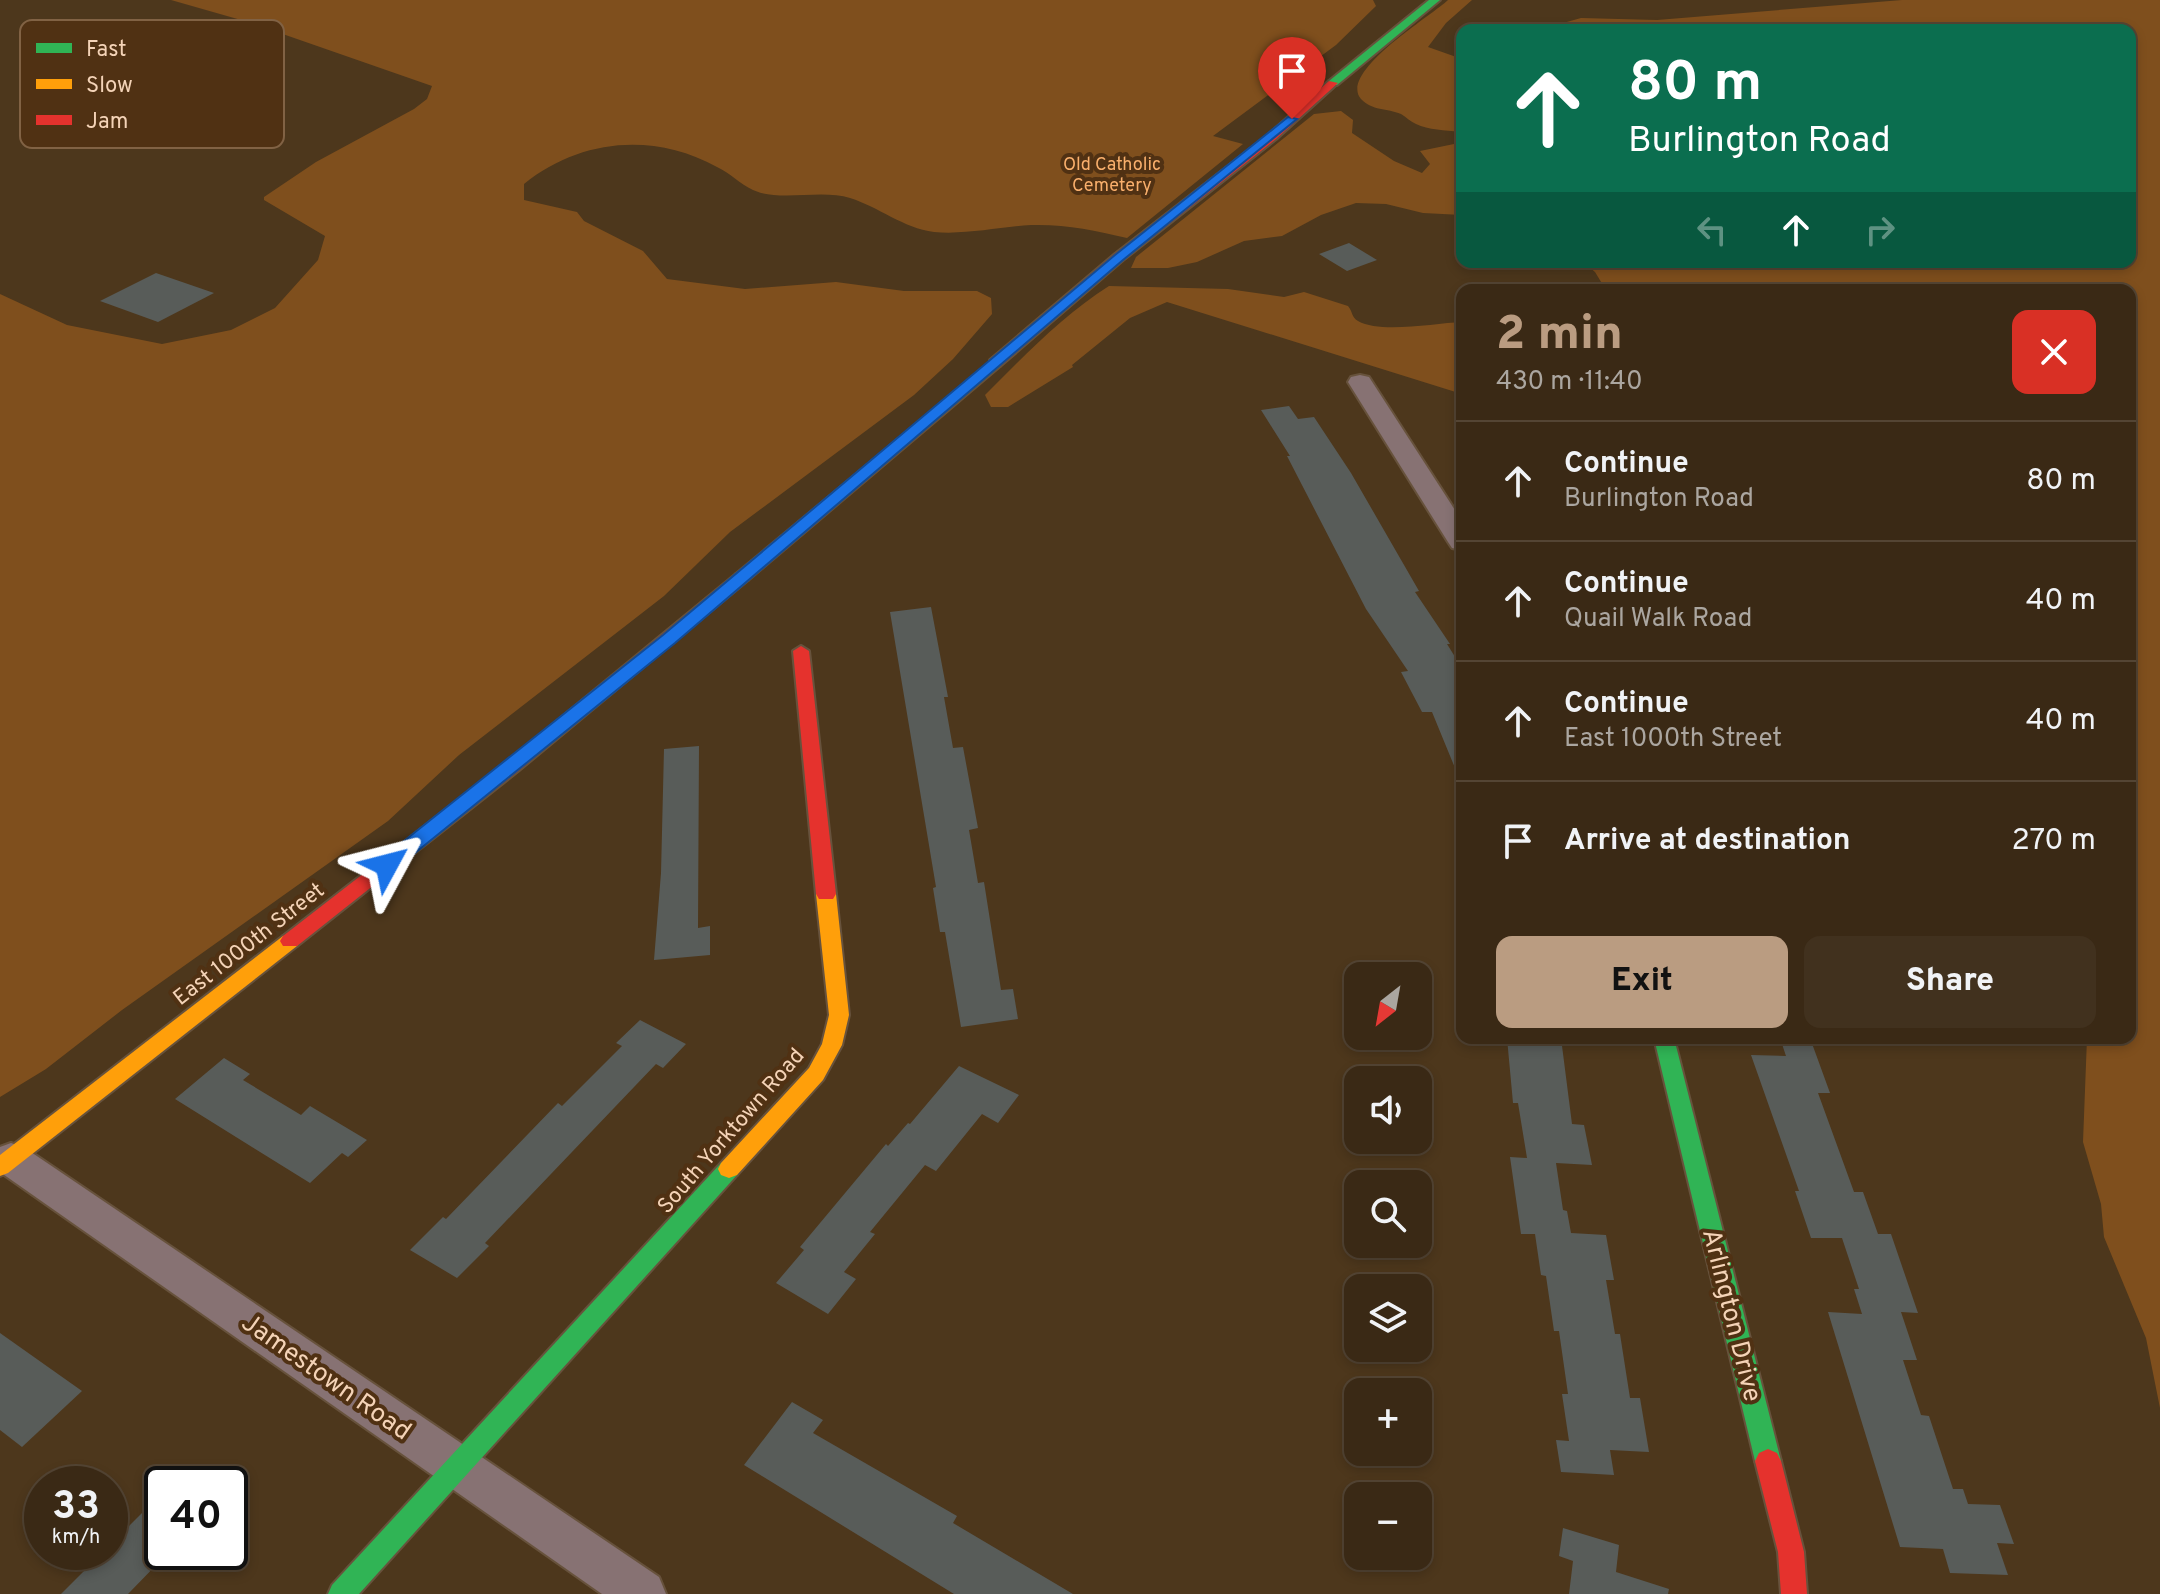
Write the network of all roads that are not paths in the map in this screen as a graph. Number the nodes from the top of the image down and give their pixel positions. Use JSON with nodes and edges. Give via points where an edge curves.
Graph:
{"nodes":[{"id":1,"x":1435,"y":0,"type":"edge"},
{"id":2,"x":1360,"y":382,"type":"dead end"},
{"id":3,"x":1456,"y":533,"type":"edge"},
{"id":4,"x":801,"y":651,"type":"dead end"},
{"id":5,"x":1665,"y":1044,"type":"edge"},
{"id":6,"x":6,"y":1163,"type":"edge"},
{"id":7,"x":459,"y":1467,"type":"junction"},
{"id":8,"x":341,"y":1594,"type":"edge"},
{"id":9,"x":642,"y":1594,"type":"edge"},
{"id":10,"x":1794,"y":1594,"type":"edge"}],
"edges":[{"from":1,"to":6,"type":"street","name":"East 1000th Street","via":[[1119,257],[500,777]]},
{"from":2,"to":3,"type":"street"},
{"from":4,"to":7,"type":"street","name":"South Yorktown Road","via":[[839,1015],[832,1045],[816,1074]]},
{"from":5,"to":10,"type":"street","name":"Arlington Drive","via":[[1791,1552]]},
{"from":6,"to":7,"type":"street","name":"Jamestown Road"},
{"from":7,"to":8,"type":"street","name":"South Yorktown Road"},
{"from":7,"to":9,"type":"street","name":"Jamestown Road"}]}
